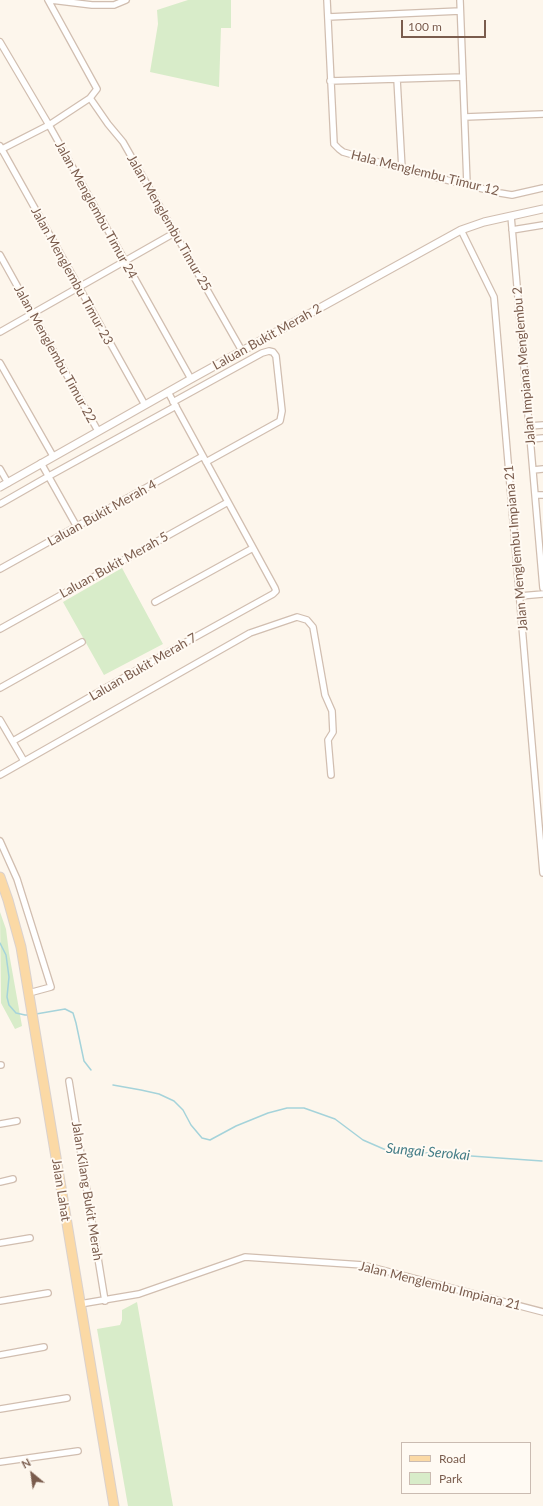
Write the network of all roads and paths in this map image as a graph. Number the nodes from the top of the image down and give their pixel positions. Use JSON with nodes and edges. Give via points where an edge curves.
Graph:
{"nodes":[{"id":1,"x":48,"y":0,"type":"edge"},
{"id":2,"x":51,"y":0,"type":"edge"},
{"id":3,"x":126,"y":0,"type":"edge"},
{"id":4,"x":327,"y":0,"type":"edge"},
{"id":5,"x":460,"y":0,"type":"edge"},
{"id":6,"x":104,"y":3,"type":"edge"},
{"id":7,"x":460,"y":11,"type":"junction"},
{"id":8,"x":328,"y":17,"type":"junction"},
{"id":9,"x":0,"y":42,"type":"edge"},
{"id":10,"x":463,"y":77,"type":"junction"},
{"id":11,"x":397,"y":79,"type":"junction"},
{"id":12,"x":330,"y":81,"type":"junction"},
{"id":13,"x":90,"y":98,"type":"junction"},
{"id":14,"x":543,"y":114,"type":"edge"},
{"id":15,"x":465,"y":117,"type":"junction"},
{"id":16,"x":48,"y":125,"type":"junction"},
{"id":17,"x":1,"y":148,"type":"edge"},
{"id":18,"x":402,"y":169,"type":"junction"},
{"id":19,"x":467,"y":184,"type":"junction"},
{"id":20,"x":543,"y":188,"type":"edge"},
{"id":21,"x":543,"y":209,"type":"edge"},
{"id":22,"x":510,"y":216,"type":"junction"},
{"id":23,"x":543,"y":225,"type":"edge"},
{"id":24,"x":461,"y":230,"type":"junction"},
{"id":25,"x":512,"y":230,"type":"junction"},
{"id":26,"x":176,"y":232,"type":"junction"},
{"id":27,"x":0,"y":255,"type":"edge"},
{"id":28,"x":124,"y":261,"type":"junction"},
{"id":29,"x":79,"y":288,"type":"junction"},
{"id":30,"x":33,"y":313,"type":"junction"},
{"id":31,"x":0,"y":332,"type":"edge"},
{"id":32,"x":242,"y":351,"type":"junction"},
{"id":33,"x":0,"y":363,"type":"edge"},
{"id":34,"x":191,"y":379,"type":"junction"},
{"id":35,"x":168,"y":392,"type":"junction"},
{"id":36,"x":174,"y":404,"type":"junction"},
{"id":37,"x":146,"y":405,"type":"junction"},
{"id":38,"x":543,"y":425,"type":"edge"},
{"id":39,"x":529,"y":426,"type":"junction"},
{"id":40,"x":98,"y":431,"type":"junction"},
{"id":41,"x":543,"y":438,"type":"edge"},
{"id":42,"x":530,"y":440,"type":"junction"},
{"id":43,"x":53,"y":456,"type":"junction"},
{"id":44,"x":205,"y":459,"type":"junction"},
{"id":45,"x":41,"y":463,"type":"junction"},
{"id":46,"x":0,"y":469,"type":"edge"},
{"id":47,"x":543,"y":469,"type":"edge"},
{"id":48,"x":533,"y":470,"type":"junction"},
{"id":49,"x":48,"y":476,"type":"junction"},
{"id":50,"x":8,"y":483,"type":"junction"},
{"id":51,"x":0,"y":487,"type":"edge"},
{"id":52,"x":535,"y":495,"type":"junction"},
{"id":53,"x":543,"y":495,"type":"edge"},
{"id":54,"x":228,"y":502,"type":"junction"},
{"id":55,"x":0,"y":504,"type":"edge"},
{"id":56,"x":77,"y":527,"type":"junction"},
{"id":57,"x":541,"y":544,"type":"edge"},
{"id":58,"x":253,"y":548,"type":"junction"},
{"id":59,"x":0,"y":569,"type":"edge"},
{"id":60,"x":543,"y":588,"type":"edge"},
{"id":61,"x":543,"y":594,"type":"edge"},
{"id":62,"x":520,"y":596,"type":"junction"},
{"id":63,"x":155,"y":602,"type":"dead end"},
{"id":64,"x":0,"y":629,"type":"edge"},
{"id":65,"x":82,"y":642,"type":"dead end"},
{"id":66,"x":0,"y":688,"type":"edge"},
{"id":67,"x":0,"y":720,"type":"edge"},
{"id":68,"x":13,"y":741,"type":"junction"},
{"id":69,"x":24,"y":761,"type":"junction"},
{"id":70,"x":331,"y":774,"type":"dead end"},
{"id":71,"x":0,"y":775,"type":"edge"},
{"id":72,"x":0,"y":841,"type":"edge"},
{"id":73,"x":542,"y":843,"type":"edge"},
{"id":74,"x":543,"y":873,"type":"edge"},
{"id":75,"x":0,"y":877,"type":"edge"},
{"id":76,"x":29,"y":993,"type":"junction"},
{"id":77,"x":69,"y":1081,"type":"dead end"},
{"id":78,"x":17,"y":1121,"type":"dead end"},
{"id":79,"x":0,"y":1124,"type":"edge"},
{"id":80,"x":14,"y":1179,"type":"dead end"},
{"id":81,"x":0,"y":1182,"type":"edge"},
{"id":82,"x":30,"y":1238,"type":"dead end"},
{"id":83,"x":0,"y":1243,"type":"edge"},
{"id":84,"x":48,"y":1293,"type":"dead end"},
{"id":85,"x":0,"y":1301,"type":"edge"},
{"id":86,"x":104,"y":1301,"type":"junction"},
{"id":87,"x":80,"y":1304,"type":"junction"},
{"id":88,"x":543,"y":1312,"type":"edge"},
{"id":89,"x":44,"y":1347,"type":"dead end"},
{"id":90,"x":0,"y":1355,"type":"edge"},
{"id":91,"x":67,"y":1398,"type":"dead end"},
{"id":92,"x":0,"y":1409,"type":"edge"},
{"id":93,"x":78,"y":1451,"type":"dead end"},
{"id":94,"x":0,"y":1462,"type":"edge"},
{"id":95,"x":114,"y":1506,"type":"edge"}],
"edges":[{"from":1,"to":13,"type":"street","via":[[98,89]]},
{"from":2,"to":6,"type":"street","via":[[92,5]]},
{"from":3,"to":6,"type":"street","via":[[114,5]]},
{"from":4,"to":8,"type":"street"},
{"from":5,"to":7,"type":"street"},
{"from":7,"to":8,"type":"street"},
{"from":7,"to":10,"type":"street"},
{"from":8,"to":12,"type":"street"},
{"from":9,"to":16,"type":"street","name":"Jalan Menglembu Timur 24"},
{"from":10,"to":11,"type":"street"},
{"from":10,"to":15,"type":"street"},
{"from":11,"to":12,"type":"street"},
{"from":11,"to":18,"type":"street"},
{"from":12,"to":18,"type":"street","name":"Hala Menglembu Timur 12","via":[[334,144],[343,152]]},
{"from":13,"to":16,"type":"street"},
{"from":13,"to":26,"type":"street","name":"Jalan Menglembu Timur 25","via":[[123,142]]},
{"from":14,"to":15,"type":"street"},
{"from":15,"to":19,"type":"street"},
{"from":16,"to":17,"type":"street"},
{"from":16,"to":28,"type":"street","name":"Jalan Menglembu Timur 24"},
{"from":17,"to":29,"type":"street","name":"Jalan Menglembu Timur 23"},
{"from":18,"to":19,"type":"street","name":"Hala Menglembu Timur 12"},
{"from":19,"to":20,"type":"street","name":"Hala Menglembu Timur 12","via":[[512,195]]},
{"from":21,"to":22,"type":"street","name":"Laluan Bukit Merah 2"},
{"from":22,"to":24,"type":"street","name":"Laluan Bukit Merah 2"},
{"from":22,"to":25,"type":"street","name":"Jalan Impiana Menglembu 2"},
{"from":23,"to":25,"type":"street"},
{"from":24,"to":32,"type":"street","name":"Laluan Bukit Merah 2"},
{"from":24,"to":62,"type":"street","name":"Jalan Menglembu Impiana 21","via":[[494,297]]},
{"from":25,"to":39,"type":"street","name":"Jalan Impiana Menglembu 2"},
{"from":26,"to":28,"type":"street"},
{"from":26,"to":32,"type":"street","name":"Jalan Menglembu Timur 25"},
{"from":27,"to":30,"type":"street","name":"Jalan Menglembu Timur 22"},
{"from":28,"to":29,"type":"street"},
{"from":28,"to":34,"type":"street","name":"Jalan Menglembu Timur 24"},
{"from":29,"to":30,"type":"street"},
{"from":29,"to":37,"type":"street","name":"Jalan Menglembu Timur 23"},
{"from":30,"to":31,"type":"street"},
{"from":30,"to":40,"type":"street","name":"Jalan Menglembu Timur 22"},
{"from":32,"to":34,"type":"street","name":"Laluan Bukit Merah 2"},
{"from":33,"to":43,"type":"street"},
{"from":34,"to":35,"type":"street","name":"Laluan Bukit Merah 2"},
{"from":35,"to":36,"type":"street"},
{"from":35,"to":37,"type":"street","name":"Laluan Bukit Merah 2"},
{"from":36,"to":44,"type":"street"},
{"from":36,"to":44,"type":"street","name":"Laluan Bukit Merah 2","via":[[262,353],[269,351],[276,356],[282,411],[280,421]]},
{"from":36,"to":49,"type":"street","name":"Laluan Bukit Merah 2"},
{"from":37,"to":40,"type":"street","name":"Laluan Bukit Merah 2"},
{"from":38,"to":39,"type":"street"},
{"from":39,"to":42,"type":"street","name":"Jalan Impiana Menglembu 2"},
{"from":40,"to":43,"type":"street","name":"Laluan Bukit Merah 2"},
{"from":41,"to":42,"type":"street"},
{"from":42,"to":48,"type":"street","name":"Jalan Impiana Menglembu 2"},
{"from":43,"to":45,"type":"street","name":"Laluan Bukit Merah 2"},
{"from":44,"to":54,"type":"street"},
{"from":44,"to":56,"type":"street","name":"Laluan Bukit Merah 4"},
{"from":45,"to":49,"type":"street"},
{"from":45,"to":50,"type":"street","name":"Laluan Bukit Merah 2"},
{"from":46,"to":50,"type":"street"},
{"from":47,"to":48,"type":"street"},
{"from":48,"to":52,"type":"street","name":"Jalan Impiana Menglembu 2"},
{"from":49,"to":55,"type":"street","name":"Laluan Bukit Merah 2"},
{"from":49,"to":56,"type":"street"},
{"from":50,"to":51,"type":"street","name":"Laluan Bukit Merah 2"},
{"from":52,"to":53,"type":"street"},
{"from":52,"to":57,"type":"street","name":"Jalan Impiana Menglembu 2"},
{"from":54,"to":58,"type":"street"},
{"from":54,"to":64,"type":"street","name":"Laluan Bukit Merah 5"},
{"from":56,"to":59,"type":"street","name":"Laluan Bukit Merah 4"},
{"from":57,"to":60,"type":"street","name":"Jalan Impiana Menglembu 2"},
{"from":58,"to":63,"type":"street"},
{"from":58,"to":68,"type":"street","name":"Laluan Bukit Merah 7","via":[[275,588],[273,594]]},
{"from":61,"to":62,"type":"street"},
{"from":62,"to":73,"type":"street","name":"Jalan Menglembu Impiana 21"},
{"from":65,"to":66,"type":"street"},
{"from":67,"to":68,"type":"street"},
{"from":68,"to":69,"type":"street"},
{"from":69,"to":70,"type":"street","via":[[250,633],[297,617],[307,620],[313,627],[325,695],[332,711],[333,732],[328,740]]},
{"from":69,"to":71,"type":"street"},
{"from":72,"to":76,"type":"street","via":[[18,879],[51,987]]},
{"from":73,"to":74,"type":"street","name":"Jalan Menglembu Impiana 21"},
{"from":75,"to":76,"type":"main road","name":"Jalan Lahat","via":[[21,947]]},
{"from":76,"to":87,"type":"main road","name":"Jalan Lahat"},
{"from":77,"to":86,"type":"street","name":"Jalan Kilang Bukit Merah"},
{"from":78,"to":79,"type":"street"},
{"from":80,"to":81,"type":"street"},
{"from":82,"to":83,"type":"street"},
{"from":84,"to":85,"type":"street"},
{"from":86,"to":87,"type":"street","name":"Jalan Menglembu Impiana 21"},
{"from":86,"to":88,"type":"street","name":"Jalan Menglembu Impiana 21","via":[[139,1294],[246,1257],[363,1265]]},
{"from":87,"to":95,"type":"main road","name":"Jalan Lahat"},
{"from":89,"to":90,"type":"street"},
{"from":91,"to":92,"type":"street"},
{"from":93,"to":94,"type":"street"}]}
